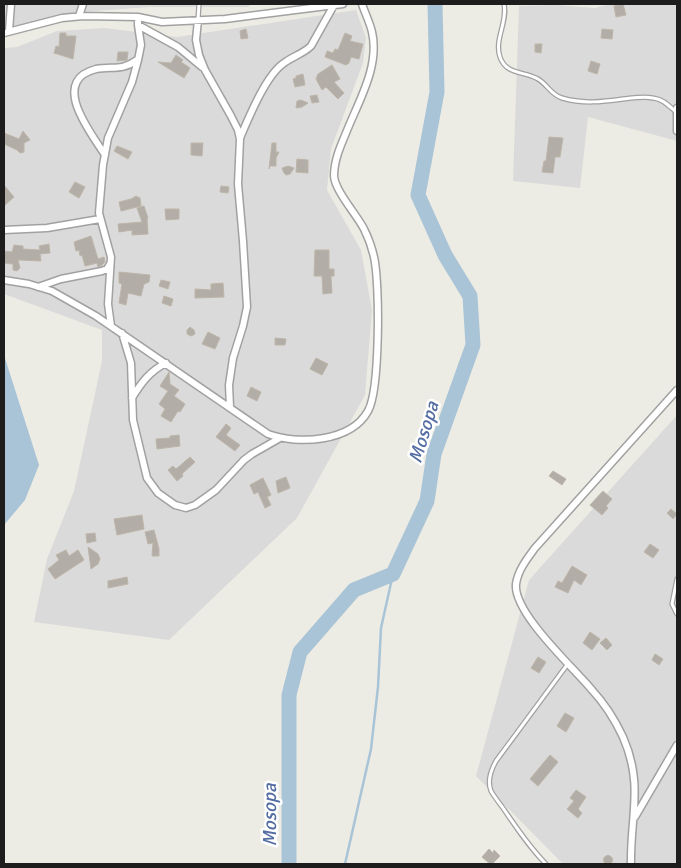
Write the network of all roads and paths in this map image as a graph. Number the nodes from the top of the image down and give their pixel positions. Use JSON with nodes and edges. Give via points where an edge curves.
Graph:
{"nodes":[{"id":1,"x":10,"y":4,"type":"edge"},
{"id":2,"x":83,"y":4,"type":"edge"},
{"id":3,"x":199,"y":4,"type":"edge"},
{"id":4,"x":343,"y":4,"type":"edge"},
{"id":5,"x":362,"y":4,"type":"edge"},
{"id":6,"x":504,"y":4,"type":"edge"},
{"id":7,"x":334,"y":5,"type":"edge"},
{"id":8,"x":79,"y":16,"type":"junction"},
{"id":9,"x":138,"y":17,"type":"junction"},
{"id":10,"x":198,"y":20,"type":"junction"},
{"id":11,"x":138,"y":24,"type":"junction"},
{"id":12,"x":6,"y":32,"type":"edge"},
{"id":13,"x":138,"y":60,"type":"junction"},
{"id":14,"x":205,"y":70,"type":"junction"},
{"id":15,"x":677,"y":110,"type":"edge"},
{"id":16,"x":677,"y":132,"type":"edge"},
{"id":17,"x":240,"y":139,"type":"junction"},
{"id":18,"x":105,"y":155,"type":"junction"},
{"id":19,"x":100,"y":219,"type":"junction"},
{"id":20,"x":4,"y":230,"type":"edge"},
{"id":21,"x":110,"y":264,"type":"junction"},
{"id":22,"x":4,"y":280,"type":"edge"},
{"id":23,"x":38,"y":287,"type":"junction"},
{"id":24,"x":111,"y":326,"type":"junction"},
{"id":25,"x":122,"y":333,"type":"junction"},
{"id":26,"x":166,"y":363,"type":"junction"},
{"id":27,"x":677,"y":390,"type":"edge"},
{"id":28,"x":132,"y":399,"type":"junction"},
{"id":29,"x":230,"y":407,"type":"junction"},
{"id":30,"x":280,"y":438,"type":"junction"},
{"id":31,"x":677,"y":579,"type":"edge"},
{"id":32,"x":677,"y":614,"type":"edge"},
{"id":33,"x":568,"y":664,"type":"junction"},
{"id":34,"x":677,"y":745,"type":"edge"},
{"id":35,"x":634,"y":818,"type":"junction"},
{"id":36,"x":546,"y":864,"type":"edge"},
{"id":37,"x":631,"y":864,"type":"edge"}],
"edges":[{"from":1,"to":12,"type":"street"},
{"from":2,"to":8,"type":"street"},
{"from":3,"to":10,"type":"lane"},
{"from":4,"to":7,"type":"street"},
{"from":5,"to":30,"type":"street","via":[[372,32],[373,61],[336,158],[334,178],[365,230],[374,257],[378,284],[372,399],[368,412],[361,419],[336,434],[316,440]]},
{"from":6,"to":15,"type":"lane","via":[[500,56],[512,71],[538,79],[559,98],[595,102],[655,98]]},
{"from":7,"to":10,"type":"street"},
{"from":7,"to":17,"type":"street","via":[[311,46],[277,69],[254,107]]},
{"from":8,"to":9,"type":"street"},
{"from":8,"to":12,"type":"street"},
{"from":9,"to":10,"type":"street","via":[[162,22]]},
{"from":9,"to":11,"type":"street"},
{"from":10,"to":14,"type":"street","via":[[198,55]]},
{"from":11,"to":13,"type":"street","via":[[141,45]]},
{"from":11,"to":14,"type":"street","via":[[178,47]]},
{"from":13,"to":18,"type":"street","via":[[108,138]]},
{"from":13,"to":18,"type":"street","via":[[123,68],[88,72],[79,78],[75,86],[74,98],[79,114]]},
{"from":14,"to":17,"type":"street"},
{"from":15,"to":16,"type":"street"},
{"from":17,"to":29,"type":"street","via":[[238,184],[247,307],[232,358]]},
{"from":18,"to":19,"type":"street"},
{"from":19,"to":20,"type":"street","via":[[47,228]]},
{"from":19,"to":21,"type":"street","via":[[110,249]]},
{"from":21,"to":23,"type":"street","via":[[102,271],[61,278]]},
{"from":21,"to":24,"type":"street","via":[[108,312]]},
{"from":22,"to":23,"type":"street"},
{"from":23,"to":24,"type":"street","via":[[52,291]]},
{"from":24,"to":25,"type":"street"},
{"from":25,"to":26,"type":"street"},
{"from":25,"to":28,"type":"street","via":[[131,363]]},
{"from":26,"to":28,"type":"street","via":[[146,378]]},
{"from":26,"to":29,"type":"street"},
{"from":27,"to":33,"type":"street","via":[[557,523],[520,570],[516,586],[522,608]]},
{"from":28,"to":30,"type":"street","via":[[133,420],[147,478],[158,492],[175,505],[186,508],[216,490],[252,454]]},
{"from":29,"to":30,"type":"street","via":[[268,434]]},
{"from":31,"to":32,"type":"lane","via":[[672,604]]},
{"from":33,"to":35,"type":"street","via":[[609,711],[623,738],[636,782]]},
{"from":33,"to":36,"type":"lane","via":[[496,761],[490,780],[491,790],[532,850]]},
{"from":34,"to":35,"type":"street"},
{"from":35,"to":37,"type":"street"}]}
